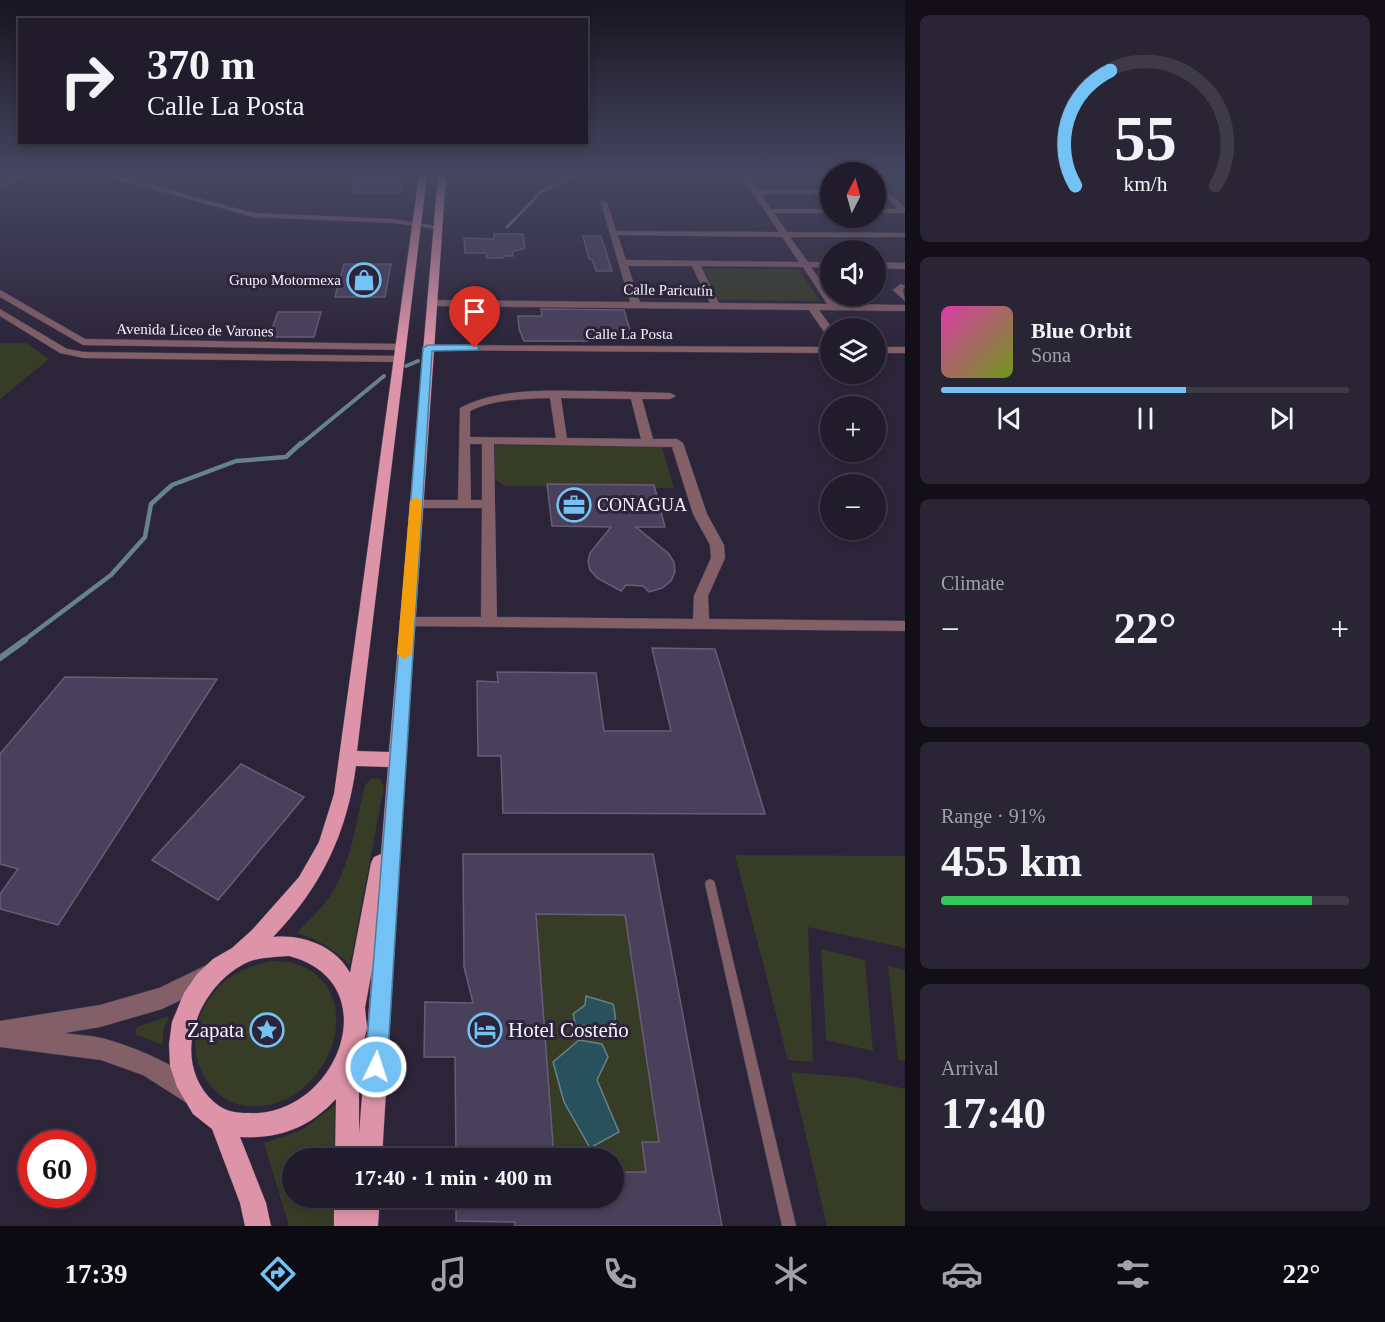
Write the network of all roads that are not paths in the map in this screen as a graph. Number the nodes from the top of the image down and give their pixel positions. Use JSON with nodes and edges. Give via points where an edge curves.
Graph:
{"nodes":[{"id":1,"x":416,"y":232,"type":"edge"},
{"id":2,"x":436,"y":232,"type":"edge"},
{"id":3,"x":613,"y":233,"type":"joint"},
{"id":4,"x":784,"y":234,"type":"junction"},
{"id":5,"x":905,"y":235,"type":"edge"},
{"id":6,"x":623,"y":263,"type":"junction"},
{"id":7,"x":695,"y":264,"type":"junction"},
{"id":8,"x":806,"y":265,"type":"junction"},
{"id":9,"x":820,"y":265,"type":"edge"},
{"id":10,"x":886,"y":265,"type":"edge"},
{"id":11,"x":905,"y":266,"type":"edge"},
{"id":12,"x":901,"y":287,"type":"dead end"},
{"id":13,"x":0,"y":293,"type":"edge"},
{"id":14,"x":905,"y":298,"type":"edge"},
{"id":15,"x":431,"y":303,"type":"junction"},
{"id":16,"x":636,"y":305,"type":"junction"},
{"id":17,"x":716,"y":306,"type":"junction"},
{"id":18,"x":812,"y":307,"type":"junction"},
{"id":19,"x":834,"y":307,"type":"junction"},
{"id":20,"x":905,"y":308,"type":"edge"},
{"id":21,"x":0,"y":312,"type":"edge"},
{"id":22,"x":820,"y":318,"type":"edge"},
{"id":23,"x":71,"y":337,"type":"junction"},
{"id":24,"x":51,"y":344,"type":"junction"},
{"id":25,"x":428,"y":348,"type":"junction"},
{"id":26,"x":820,"y":350,"type":"edge"},
{"id":27,"x":886,"y":350,"type":"edge"},
{"id":28,"x":905,"y":350,"type":"edge"},
{"id":29,"x":401,"y":353,"type":"junction"},
{"id":30,"x":411,"y":386,"type":"junction"},
{"id":31,"x":555,"y":395,"type":"junction"},
{"id":32,"x":636,"y":396,"type":"junction"},
{"id":33,"x":670,"y":396,"type":"dead end"},
{"id":34,"x":465,"y":440,"type":"junction"},
{"id":35,"x":489,"y":441,"type":"junction"},
{"id":36,"x":562,"y":441,"type":"junction"},
{"id":37,"x":648,"y":442,"type":"junction"},
{"id":38,"x":416,"y":504,"type":"junction"},
{"id":39,"x":465,"y":504,"type":"junction"},
{"id":40,"x":489,"y":504,"type":"junction"},
{"id":41,"x":407,"y":622,"type":"junction"},
{"id":42,"x":489,"y":622,"type":"junction"},
{"id":43,"x":701,"y":624,"type":"junction"},
{"id":44,"x":905,"y":626,"type":"edge"},
{"id":45,"x":347,"y":758,"type":"junction"},
{"id":46,"x":397,"y":759,"type":"junction"},
{"id":47,"x":394,"y":794,"type":"junction"},
{"id":48,"x":710,"y":884,"type":"dead end"},
{"id":49,"x":240,"y":955,"type":"junction"},
{"id":50,"x":214,"y":972,"type":"junction"},
{"id":51,"x":355,"y":1007,"type":"junction"},
{"id":52,"x":0,"y":1034,"type":"edge"},
{"id":53,"x":348,"y":1063,"type":"junction"},
{"id":54,"x":190,"y":1094,"type":"junction"},
{"id":55,"x":221,"y":1121,"type":"junction"},
{"id":56,"x":347,"y":1148,"type":"edge"},
{"id":57,"x":371,"y":1148,"type":"edge"},
{"id":58,"x":347,"y":1208,"type":"edge"},
{"id":59,"x":367,"y":1208,"type":"edge"},
{"id":60,"x":258,"y":1226,"type":"edge"},
{"id":61,"x":347,"y":1226,"type":"edge"},
{"id":62,"x":366,"y":1226,"type":"edge"},
{"id":63,"x":789,"y":1226,"type":"edge"}],
"edges":[{"from":1,"to":29,"type":"main road"},
{"from":2,"to":15,"type":"main road"},
{"from":3,"to":4,"type":"street"},
{"from":3,"to":6,"type":"street"},
{"from":4,"to":5,"type":"street"},
{"from":4,"to":8,"type":"street"},
{"from":6,"to":7,"type":"street"},
{"from":6,"to":16,"type":"street"},
{"from":7,"to":8,"type":"street"},
{"from":7,"to":17,"type":"street"},
{"from":8,"to":9,"type":"street"},
{"from":8,"to":19,"type":"street"},
{"from":10,"to":11,"type":"street"},
{"from":12,"to":14,"type":"street","via":[[898,290]]},
{"from":13,"to":23,"type":"street","name":"Avenida Liceo de Varones"},
{"from":15,"to":16,"type":"street","name":"Calle Paricutín"},
{"from":15,"to":25,"type":"main road"},
{"from":16,"to":17,"type":"street","name":"Calle Paricutín"},
{"from":17,"to":18,"type":"street","name":"Calle Paricutín"},
{"from":18,"to":19,"type":"street","name":"Calle Paricutín"},
{"from":18,"to":22,"type":"street"},
{"from":19,"to":20,"type":"street","name":"Calle Paricutín"},
{"from":21,"to":24,"type":"street","name":"Avenida Liceo de Varones"},
{"from":23,"to":24,"type":"street"},
{"from":23,"to":29,"type":"street","name":"Avenida Liceo de Varones","via":[[99,344]]},
{"from":24,"to":29,"type":"street","name":"Avenida Liceo de Varones","via":[[84,355]]},
{"from":25,"to":26,"type":"street","name":"Calle La Posta"},
{"from":25,"to":30,"type":"main road"},
{"from":27,"to":28,"type":"street"},
{"from":29,"to":30,"type":"main road"},
{"from":30,"to":38,"type":"main road"},
{"from":30,"to":45,"type":"main road"},
{"from":31,"to":32,"type":"street"},
{"from":31,"to":34,"type":"street","via":[[469,404],[464,410]]},
{"from":31,"to":36,"type":"street"},
{"from":32,"to":33,"type":"street"},
{"from":32,"to":37,"type":"street"},
{"from":34,"to":35,"type":"street"},
{"from":34,"to":39,"type":"street"},
{"from":35,"to":36,"type":"street"},
{"from":35,"to":40,"type":"street"},
{"from":36,"to":37,"type":"street"},
{"from":37,"to":43,"type":"street","via":[[677,443],[700,514],[717,545],[718,558],[701,596]]},
{"from":38,"to":39,"type":"street"},
{"from":38,"to":41,"type":"main road"},
{"from":39,"to":40,"type":"street"},
{"from":40,"to":42,"type":"street"},
{"from":41,"to":42,"type":"street"},
{"from":41,"to":46,"type":"main road"},
{"from":42,"to":43,"type":"street"},
{"from":43,"to":44,"type":"street"},
{"from":45,"to":46,"type":"main road"},
{"from":45,"to":49,"type":"main road","via":[[336,826],[323,858],[277,921]]},
{"from":46,"to":47,"type":"main road"},
{"from":47,"to":51,"type":"main road"},
{"from":47,"to":57,"type":"main road"},
{"from":48,"to":63,"type":"lane"},
{"from":49,"to":50,"type":"main road"},
{"from":49,"to":51,"type":"main road","via":[[265,947],[289,946],[312,952],[332,965],[346,984]]},
{"from":50,"to":52,"type":"street","via":[[162,998],[100,1016]]},
{"from":50,"to":54,"type":"main road","via":[[184,1017],[180,1069]]},
{"from":51,"to":53,"type":"main road","via":[[355,1034]]},
{"from":52,"to":54,"type":"street","via":[[101,1049],[150,1066]]},
{"from":53,"to":55,"type":"main road","via":[[331,1089],[308,1111],[279,1124],[249,1128]]},
{"from":53,"to":56,"type":"main road"},
{"from":54,"to":55,"type":"main road"},
{"from":55,"to":60,"type":"main road"},
{"from":58,"to":61,"type":"main road"},
{"from":59,"to":62,"type":"main road"}]}
